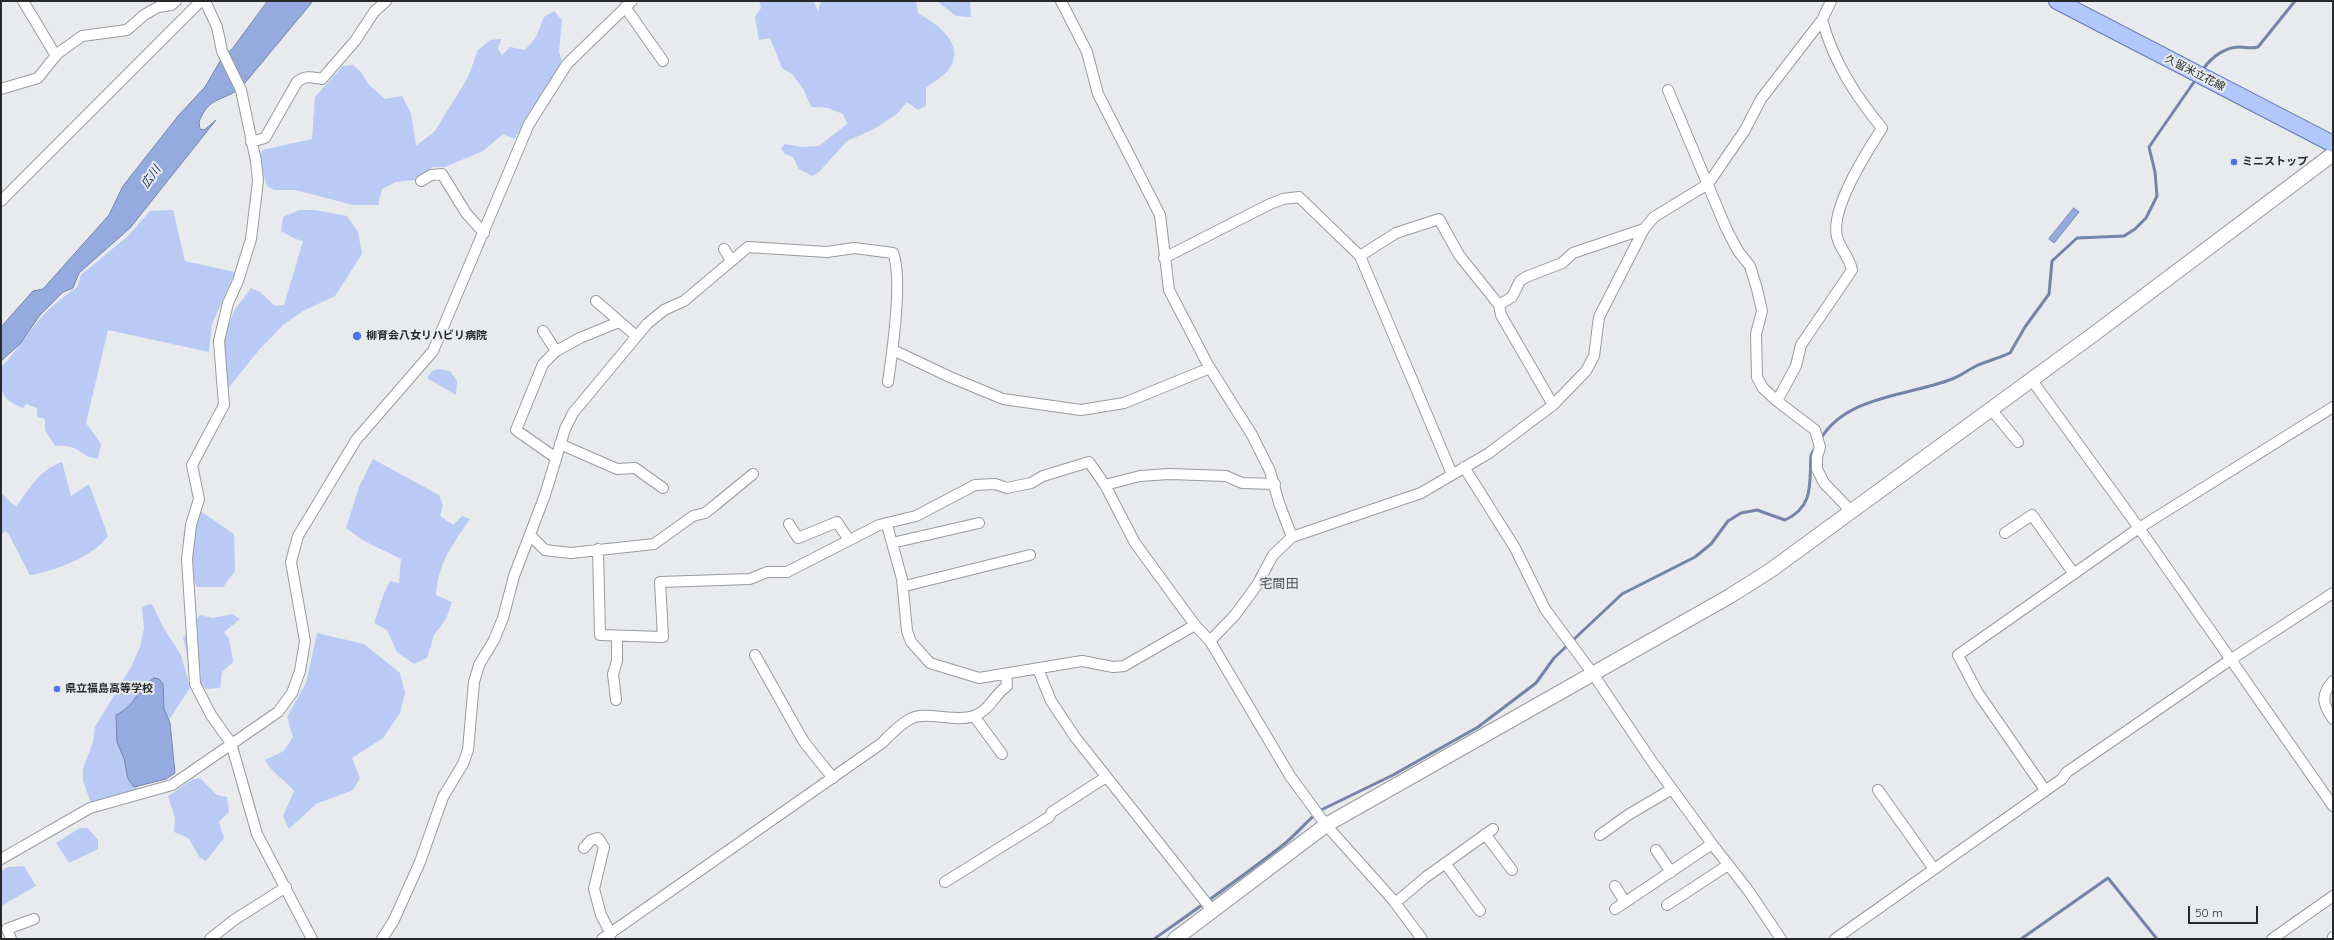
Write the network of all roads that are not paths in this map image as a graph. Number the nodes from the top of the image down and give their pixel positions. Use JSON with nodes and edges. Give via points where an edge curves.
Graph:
{"nodes":[{"id":1,"x":23,"y":1,"type":"edge"},
{"id":2,"x":176,"y":1,"type":"edge"},
{"id":3,"x":201,"y":1,"type":"edge"},
{"id":4,"x":205,"y":1,"type":"edge"},
{"id":5,"x":386,"y":1,"type":"edge"},
{"id":6,"x":1061,"y":1,"type":"edge"},
{"id":7,"x":1831,"y":1,"type":"edge"},
{"id":8,"x":2057,"y":1,"type":"edge"},
{"id":9,"x":629,"y":4,"type":"edge"},
{"id":10,"x":1822,"y":20,"type":"junction"},
{"id":11,"x":56,"y":56,"type":"junction"},
{"id":12,"x":663,"y":61,"type":"dead end"},
{"id":13,"x":1,"y":89,"type":"edge"},
{"id":14,"x":1668,"y":90,"type":"dead end"},
{"id":15,"x":251,"y":142,"type":"junction"},
{"id":16,"x":2333,"y":144,"type":"edge"},
{"id":17,"x":2333,"y":154,"type":"edge"},
{"id":18,"x":421,"y":181,"type":"dead end"},
{"id":19,"x":1708,"y":184,"type":"junction"},
{"id":20,"x":1,"y":201,"type":"edge"},
{"id":21,"x":1644,"y":229,"type":"junction"},
{"id":22,"x":484,"y":233,"type":"junction"},
{"id":23,"x":724,"y":249,"type":"dead end"},
{"id":24,"x":1360,"y":256,"type":"junction"},
{"id":25,"x":1164,"y":258,"type":"junction"},
{"id":26,"x":731,"y":260,"type":"junction"},
{"id":27,"x":596,"y":301,"type":"dead end"},
{"id":28,"x":1498,"y":305,"type":"junction"},
{"id":29,"x":620,"y":322,"type":"junction"},
{"id":30,"x":543,"y":331,"type":"dead end"},
{"id":31,"x":635,"y":335,"type":"junction"},
{"id":32,"x":893,"y":350,"type":"junction"},
{"id":33,"x":556,"y":352,"type":"junction"},
{"id":34,"x":1210,"y":368,"type":"junction"},
{"id":35,"x":2031,"y":379,"type":"junction"},
{"id":36,"x":888,"y":382,"type":"dead end"},
{"id":37,"x":1777,"y":401,"type":"junction"},
{"id":38,"x":1553,"y":405,"type":"junction"},
{"id":39,"x":2333,"y":407,"type":"edge"},
{"id":40,"x":1990,"y":408,"type":"junction"},
{"id":41,"x":2018,"y":442,"type":"dead end"},
{"id":42,"x":560,"y":444,"type":"junction"},
{"id":43,"x":556,"y":458,"type":"junction"},
{"id":44,"x":1464,"y":467,"type":"junction"},
{"id":45,"x":753,"y":474,"type":"dead end"},
{"id":46,"x":1452,"y":474,"type":"junction"},
{"id":47,"x":1274,"y":484,"type":"junction"},
{"id":48,"x":1105,"y":485,"type":"junction"},
{"id":49,"x":663,"y":488,"type":"dead end"},
{"id":50,"x":1852,"y":512,"type":"junction"},
{"id":51,"x":979,"y":523,"type":"dead end"},
{"id":52,"x":789,"y":524,"type":"dead end"},
{"id":53,"x":886,"y":525,"type":"junction"},
{"id":54,"x":2139,"y":528,"type":"junction"},
{"id":55,"x":2005,"y":533,"type":"dead end"},
{"id":56,"x":530,"y":535,"type":"junction"},
{"id":57,"x":1292,"y":537,"type":"junction"},
{"id":58,"x":849,"y":540,"type":"junction"},
{"id":59,"x":892,"y":543,"type":"junction"},
{"id":60,"x":598,"y":549,"type":"junction"},
{"id":61,"x":1030,"y":555,"type":"dead end"},
{"id":62,"x":2074,"y":574,"type":"junction"},
{"id":63,"x":910,"y":585,"type":"dead end"},
{"id":64,"x":2333,"y":593,"type":"edge"},
{"id":65,"x":1195,"y":625,"type":"junction"},
{"id":66,"x":617,"y":636,"type":"junction"},
{"id":67,"x":1210,"y":641,"type":"junction"},
{"id":68,"x":755,"y":655,"type":"dead end"},
{"id":69,"x":2230,"y":660,"type":"junction"},
{"id":70,"x":1038,"y":669,"type":"junction"},
{"id":71,"x":1006,"y":674,"type":"junction"},
{"id":72,"x":1593,"y":674,"type":"junction"},
{"id":73,"x":2333,"y":681,"type":"edge"},
{"id":74,"x":616,"y":700,"type":"dead end"},
{"id":75,"x":974,"y":716,"type":"junction"},
{"id":76,"x":2333,"y":719,"type":"edge"},
{"id":77,"x":231,"y":743,"type":"junction"},
{"id":78,"x":1002,"y":754,"type":"dead end"},
{"id":79,"x":1106,"y":777,"type":"junction"},
{"id":80,"x":833,"y":778,"type":"junction"},
{"id":81,"x":1672,"y":789,"type":"junction"},
{"id":82,"x":1878,"y":790,"type":"dead end"},
{"id":83,"x":2045,"y":790,"type":"junction"},
{"id":84,"x":2333,"y":806,"type":"edge"},
{"id":85,"x":1324,"y":822,"type":"junction"},
{"id":86,"x":1600,"y":835,"type":"dead end"},
{"id":87,"x":1712,"y":844,"type":"junction"},
{"id":88,"x":584,"y":848,"type":"dead end"},
{"id":89,"x":1656,"y":850,"type":"dead end"},
{"id":90,"x":1,"y":859,"type":"edge"},
{"id":91,"x":1445,"y":863,"type":"junction"},
{"id":92,"x":1511,"y":863,"type":"dead end"},
{"id":93,"x":1728,"y":865,"type":"junction"},
{"id":94,"x":1934,"y":869,"type":"junction"},
{"id":95,"x":1671,"y":872,"type":"junction"},
{"id":96,"x":944,"y":882,"type":"dead end"},
{"id":97,"x":1615,"y":886,"type":"dead end"},
{"id":98,"x":286,"y":887,"type":"junction"},
{"id":99,"x":2333,"y":896,"type":"edge"},
{"id":100,"x":1625,"y":902,"type":"junction"},
{"id":101,"x":1395,"y":903,"type":"junction"},
{"id":102,"x":1667,"y":905,"type":"dead end"},
{"id":103,"x":1616,"y":909,"type":"dead end"},
{"id":104,"x":1212,"y":910,"type":"junction"},
{"id":105,"x":1480,"y":910,"type":"dead end"},
{"id":106,"x":34,"y":919,"type":"dead end"},
{"id":107,"x":606,"y":936,"type":"edge"},
{"id":108,"x":10,"y":939,"type":"edge"},
{"id":109,"x":210,"y":939,"type":"edge"},
{"id":110,"x":312,"y":939,"type":"edge"},
{"id":111,"x":382,"y":939,"type":"edge"},
{"id":112,"x":1175,"y":939,"type":"edge"},
{"id":113,"x":1422,"y":939,"type":"edge"},
{"id":114,"x":1781,"y":939,"type":"edge"},
{"id":115,"x":1835,"y":939,"type":"edge"},
{"id":116,"x":2272,"y":939,"type":"edge"}],
"edges":[{"from":1,"to":11,"type":"street"},
{"from":2,"to":11,"type":"street","via":[[144,15],[127,30],[82,36]]},
{"from":3,"to":20,"type":"street"},
{"from":4,"to":15,"type":"street","via":[[217,27],[222,51],[241,90]]},
{"from":5,"to":15,"type":"street","via":[[374,12],[355,42],[322,80],[310,76],[303,77],[297,82],[265,138]]},
{"from":6,"to":25,"type":"street","via":[[1087,52],[1098,94],[1160,215]]},
{"from":7,"to":10,"type":"street"},
{"from":8,"to":16,"type":"main road","name":"久留米立花線"},
{"from":9,"to":12,"type":"street"},
{"from":9,"to":22,"type":"street","via":[[567,64],[529,124]]},
{"from":10,"to":19,"type":"street","via":[[1761,99],[1721,173]]},
{"from":10,"to":37,"type":"street","via":[[1830,49],[1853,90],[1882,128],[1853,176],[1838,219],[1837,237],[1852,270],[1802,345],[1796,366]]},
{"from":11,"to":13,"type":"street","via":[[38,78]]},
{"from":14,"to":19,"type":"street"},
{"from":15,"to":77,"type":"street","via":[[258,181],[251,239],[228,303],[218,341],[224,405],[192,466],[199,499],[191,525],[187,559],[195,684],[211,715]]},
{"from":17,"to":35,"type":"street"},
{"from":18,"to":22,"type":"street","via":[[431,175],[442,174],[466,213]]},
{"from":19,"to":21,"type":"street","via":[[1654,217]]},
{"from":19,"to":37,"type":"street","via":[[1738,251],[1750,266],[1762,311],[1756,334],[1757,377],[1763,388]]},
{"from":21,"to":28,"type":"street","via":[[1573,253],[1562,263],[1526,276],[1520,281],[1512,297]]},
{"from":21,"to":38,"type":"street","via":[[1599,317],[1591,361],[1586,371]]},
{"from":22,"to":77,"type":"street","via":[[433,351],[356,440],[298,536],[291,562],[305,641],[300,671],[292,693],[278,712]]},
{"from":23,"to":26,"type":"street"},
{"from":24,"to":25,"type":"street","via":[[1299,197],[1270,204]]},
{"from":24,"to":28,"type":"street","via":[[1396,233],[1439,219],[1459,255]]},
{"from":24,"to":46,"type":"street"},
{"from":25,"to":34,"type":"street","via":[[1169,290]]},
{"from":26,"to":31,"type":"street","via":[[684,301],[664,310]]},
{"from":26,"to":32,"type":"street","via":[[748,247],[827,252],[854,248],[893,253],[897,269]]},
{"from":27,"to":29,"type":"street"},
{"from":28,"to":38,"type":"street","via":[[1501,315]]},
{"from":29,"to":31,"type":"street"},
{"from":29,"to":33,"type":"street","via":[[580,338]]},
{"from":30,"to":33,"type":"street"},
{"from":31,"to":42,"type":"street","via":[[573,413]]},
{"from":32,"to":34,"type":"street","via":[[1003,398],[1081,410],[1124,403]]},
{"from":32,"to":36,"type":"street"},
{"from":33,"to":43,"type":"street","via":[[543,364],[516,430]]},
{"from":34,"to":47,"type":"street","via":[[1252,435]]},
{"from":35,"to":40,"type":"street"},
{"from":35,"to":54,"type":"street"},
{"from":37,"to":50,"type":"street","via":[[1815,430],[1820,447],[1817,469],[1824,483]]},
{"from":38,"to":44,"type":"street","via":[[1494,449]]},
{"from":39,"to":54,"type":"street"},
{"from":40,"to":41,"type":"street"},
{"from":40,"to":50,"type":"street"},
{"from":42,"to":43,"type":"street"},
{"from":42,"to":49,"type":"street","via":[[617,469],[634,468]]},
{"from":43,"to":56,"type":"street"},
{"from":44,"to":46,"type":"street"},
{"from":44,"to":72,"type":"street","via":[[1514,548],[1545,609]]},
{"from":45,"to":60,"type":"street","via":[[714,506],[693,516],[661,541],[654,544]]},
{"from":46,"to":57,"type":"street","via":[[1421,493]]},
{"from":47,"to":48,"type":"street","via":[[1242,483],[1226,476],[1169,474],[1140,476]]},
{"from":47,"to":57,"type":"street"},
{"from":48,"to":53,"type":"street","via":[[1089,462],[1043,476],[1031,483],[1007,488],[995,484],[975,485],[916,516]]},
{"from":48,"to":65,"type":"street","via":[[1135,543]]},
{"from":50,"to":72,"type":"street","via":[[1730,596]]},
{"from":51,"to":59,"type":"street"},
{"from":52,"to":58,"type":"street","via":[[798,538],[837,522]]},
{"from":53,"to":58,"type":"street"},
{"from":53,"to":59,"type":"street"},
{"from":54,"to":62,"type":"street"},
{"from":54,"to":69,"type":"street"},
{"from":55,"to":62,"type":"street","via":[[2032,514]]},
{"from":56,"to":60,"type":"street","via":[[545,550],[571,553]]},
{"from":56,"to":111,"type":"street","via":[[515,574],[504,618],[479,665],[474,682],[468,750],[443,797],[420,862],[394,920]]},
{"from":57,"to":67,"type":"street","via":[[1273,555],[1257,585],[1235,615]]},
{"from":58,"to":66,"type":"street","via":[[787,572],[767,572],[750,579],[660,582],[663,637]]},
{"from":59,"to":71,"type":"street","via":[[902,579],[907,631],[911,642],[930,663],[952,671],[979,678]]},
{"from":60,"to":66,"type":"street","via":[[600,635]]},
{"from":61,"to":63,"type":"street"},
{"from":62,"to":83,"type":"street","via":[[1958,654],[1978,693]]},
{"from":64,"to":69,"type":"street"},
{"from":65,"to":67,"type":"street"},
{"from":65,"to":70,"type":"street","via":[[1124,666],[1113,667],[1082,661]]},
{"from":66,"to":74,"type":"street","via":[[617,661],[613,674]]},
{"from":67,"to":85,"type":"street","via":[[1290,776]]},
{"from":68,"to":80,"type":"street","via":[[804,742]]},
{"from":69,"to":83,"type":"street","via":[[2067,772],[2062,779]]},
{"from":69,"to":84,"type":"street"},
{"from":70,"to":71,"type":"street"},
{"from":70,"to":79,"type":"street","via":[[1051,701]]},
{"from":71,"to":75,"type":"street","via":[[1007,686],[996,694],[989,708]]},
{"from":72,"to":81,"type":"street"},
{"from":72,"to":85,"type":"street"},
{"from":73,"to":76,"type":"street","via":[[2323,697],[2324,706]]},
{"from":75,"to":78,"type":"street"},
{"from":75,"to":80,"type":"street","via":[[954,720],[924,716],[911,718],[882,744]]},
{"from":77,"to":90,"type":"street","via":[[172,785],[90,808]]},
{"from":77,"to":98,"type":"street","via":[[257,834]]},
{"from":79,"to":96,"type":"street","via":[[1052,812],[1049,818]]},
{"from":79,"to":104,"type":"street"},
{"from":80,"to":107,"type":"street"},
{"from":81,"to":86,"type":"street"},
{"from":81,"to":87,"type":"street"},
{"from":82,"to":94,"type":"street"},
{"from":83,"to":94,"type":"street"},
{"from":85,"to":101,"type":"street"},
{"from":85,"to":104,"type":"street"},
{"from":87,"to":93,"type":"street"},
{"from":87,"to":95,"type":"street"},
{"from":88,"to":107,"type":"street","via":[[591,840],[598,838],[604,847],[594,890]]},
{"from":89,"to":95,"type":"street"},
{"from":91,"to":92,"type":"street","via":[[1489,831]]},
{"from":91,"to":101,"type":"street"},
{"from":91,"to":105,"type":"street"},
{"from":93,"to":102,"type":"street"},
{"from":93,"to":114,"type":"street"},
{"from":94,"to":115,"type":"street"},
{"from":95,"to":100,"type":"street"},
{"from":97,"to":100,"type":"street"},
{"from":98,"to":109,"type":"street","via":[[234,920]]},
{"from":98,"to":110,"type":"street"},
{"from":99,"to":116,"type":"street"},
{"from":100,"to":103,"type":"street"},
{"from":101,"to":113,"type":"street"},
{"from":104,"to":112,"type":"street"},
{"from":106,"to":108,"type":"street","via":[[7,929]]}]}
